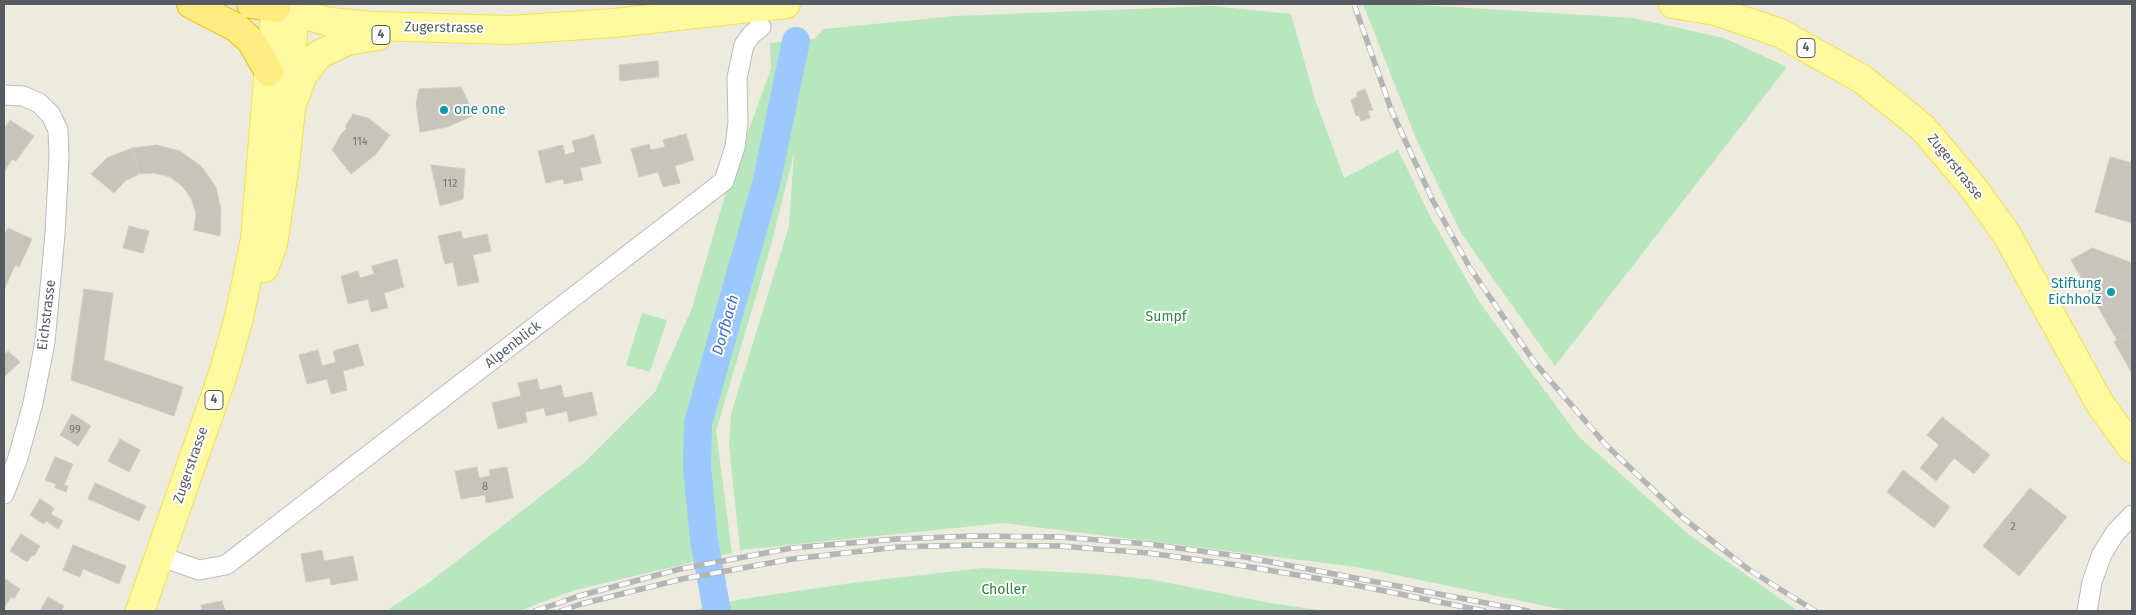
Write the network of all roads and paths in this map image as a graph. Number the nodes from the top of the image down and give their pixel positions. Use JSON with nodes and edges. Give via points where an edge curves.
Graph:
{"nodes":[{"id":1,"x":192,"y":4,"type":"edge"},
{"id":2,"x":323,"y":4,"type":"edge"},
{"id":3,"x":618,"y":4,"type":"edge"},
{"id":4,"x":786,"y":4,"type":"edge"},
{"id":5,"x":1673,"y":4,"type":"edge"},
{"id":6,"x":279,"y":7,"type":"edge"},
{"id":7,"x":761,"y":27,"type":"dead end"},
{"id":8,"x":510,"y":30,"type":"junction"},
{"id":9,"x":269,"y":72,"type":"junction"},
{"id":10,"x":4,"y":95,"type":"edge"},
{"id":11,"x":291,"y":109,"type":"junction"},
{"id":12,"x":238,"y":318,"type":"junction"},
{"id":13,"x":2132,"y":448,"type":"edge"},
{"id":14,"x":4,"y":494,"type":"edge"},
{"id":15,"x":2132,"y":514,"type":"edge"},
{"id":16,"x":159,"y":556,"type":"junction"},
{"id":17,"x":140,"y":611,"type":"edge"},
{"id":18,"x":2087,"y":611,"type":"edge"}],
"edges":[{"from":1,"to":9,"type":"highway","via":[[237,28],[251,41]]},
{"from":2,"to":3,"type":"main road","name":"Zugerstrasse","number":"4","via":[[401,12],[506,12]]},
{"from":4,"to":8,"type":"main road","name":"Zugerstrasse","number":"4","via":[[614,23]]},
{"from":5,"to":13,"type":"main road","name":"Zugerstrasse","number":"4","via":[[1715,11],[1780,33],[1862,79],[1922,127],[1972,186],[2006,235],[2100,404]]},
{"from":6,"to":8,"type":"main road","name":"Zugerstrasse","number":"4","via":[[330,22]]},
{"from":6,"to":9,"type":"main road","name":"Zugerstrasse","number":"4"},
{"from":6,"to":11,"type":"main road","name":"Zugerstrasse","number":"4"},
{"from":7,"to":16,"type":"street","name":"Alpenblick","via":[[744,45],[737,78],[736,147],[724,181],[226,565],[199,570]]},
{"from":8,"to":11,"type":"main road","number":"4","via":[[464,35],[364,36],[347,41],[318,55],[303,75]]},
{"from":9,"to":12,"type":"main road","name":"Zugerstrasse","number":"4","via":[[255,239]]},
{"from":10,"to":14,"type":"street","name":"Eichstrasse","via":[[23,96],[40,103],[58,130],[55,234],[45,342],[33,403]]},
{"from":11,"to":12,"type":"main road","name":"Zugerstrasse","number":"4","via":[[273,244],[260,280]]},
{"from":12,"to":16,"type":"main road","name":"Zugerstrasse","number":"4","via":[[215,398]]},
{"from":15,"to":18,"type":"street","via":[[2102,554],[2092,582]]},
{"from":16,"to":17,"type":"main road","name":"Zugerstrasse","number":"4"}]}
